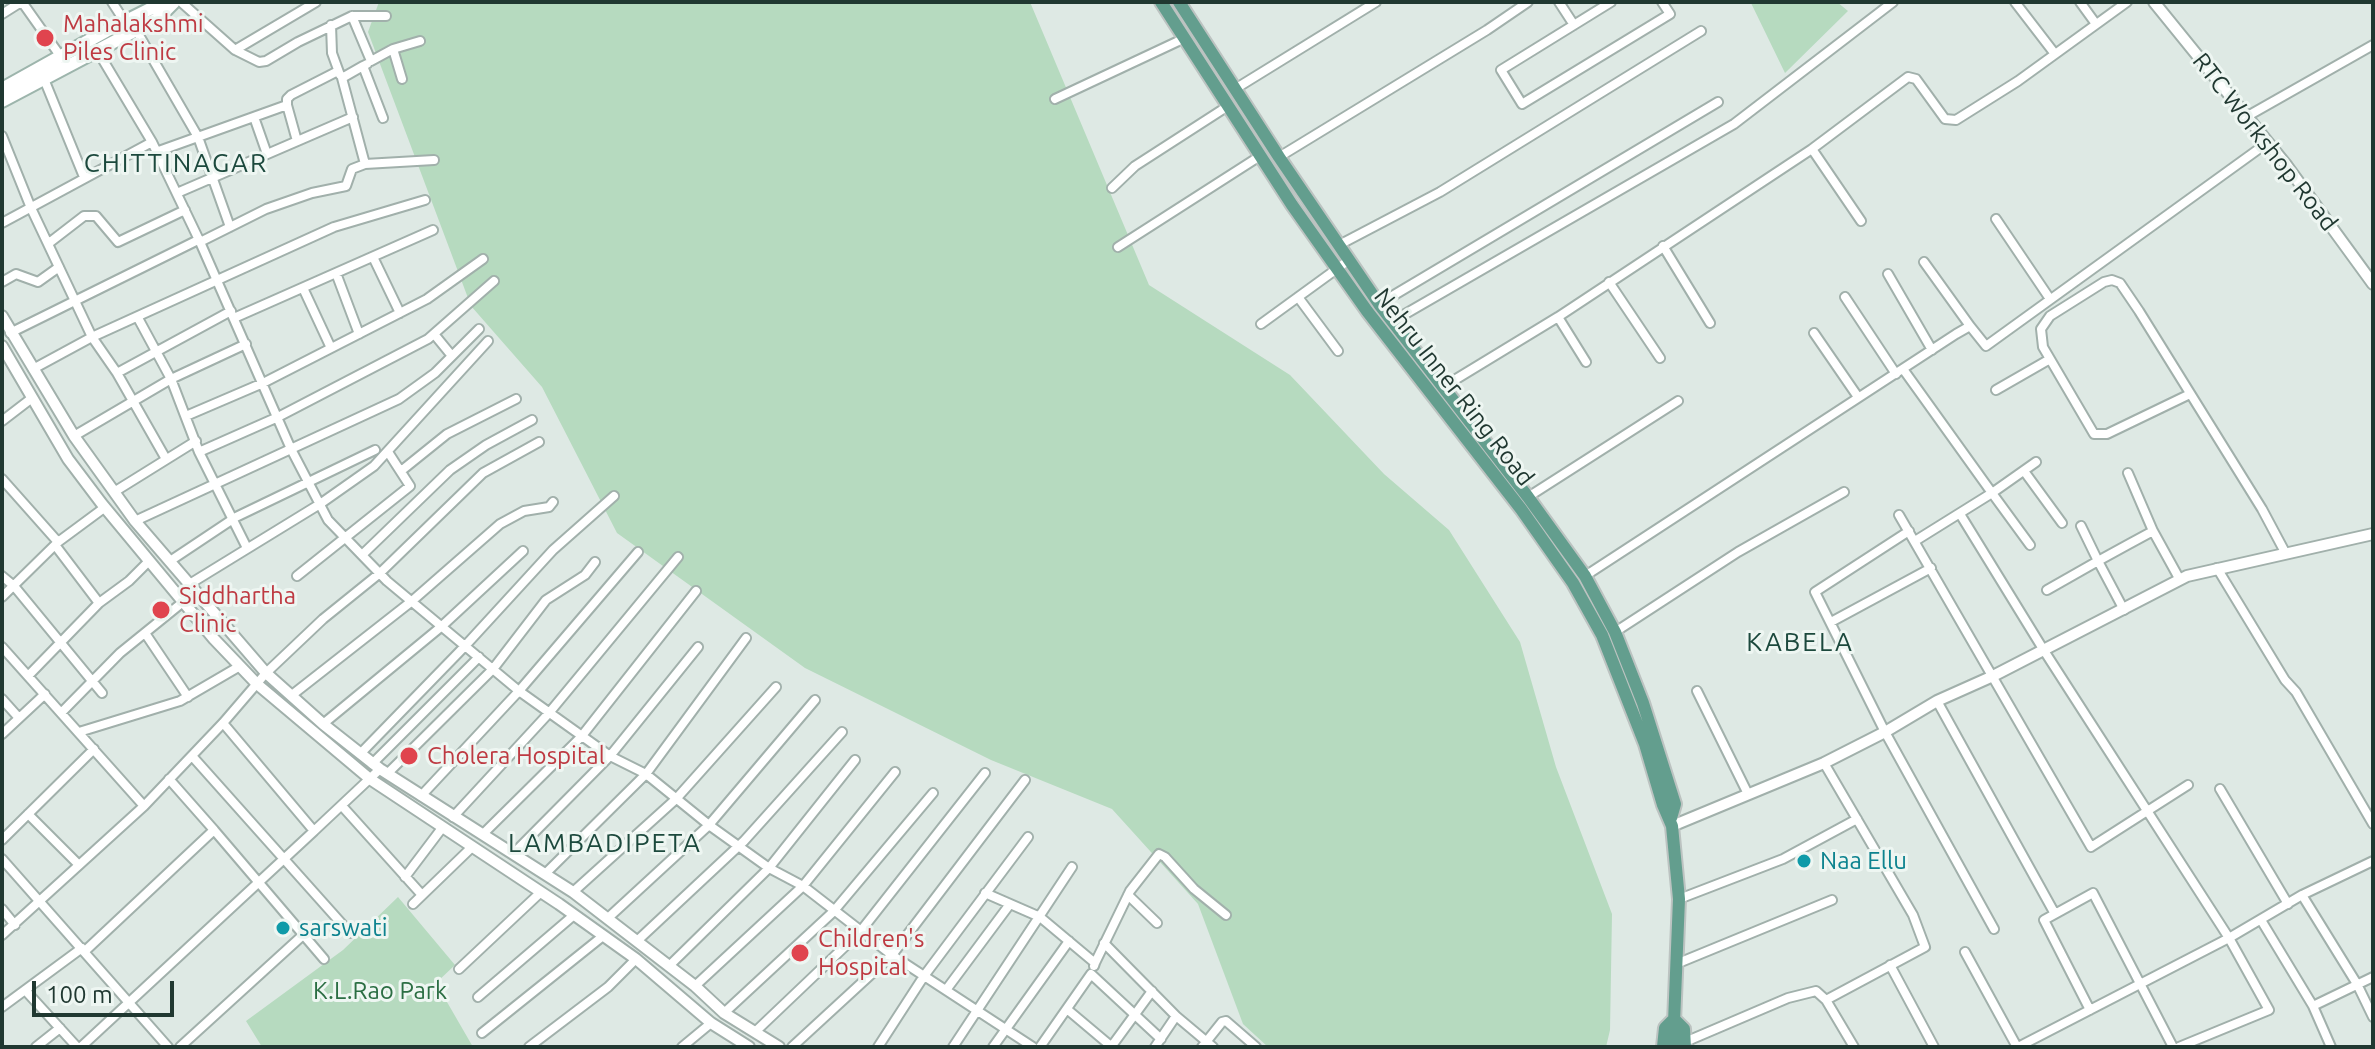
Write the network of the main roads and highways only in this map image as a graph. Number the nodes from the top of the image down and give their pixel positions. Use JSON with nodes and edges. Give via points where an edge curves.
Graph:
{"nodes":[{"id":1,"x":1161,"y":2,"type":"edge"},
{"id":2,"x":1179,"y":2,"type":"edge"},
{"id":3,"x":150,"y":5,"type":"edge"},
{"id":4,"x":170,"y":5,"type":"edge"},
{"id":5,"x":2,"y":89,"type":"edge"},
{"id":6,"x":2,"y":101,"type":"edge"},
{"id":7,"x":1672,"y":822,"type":"junction"},
{"id":8,"x":1674,"y":1019,"type":"junction"},
{"id":9,"x":1676,"y":1044,"type":"edge"}],
"edges":[{"from":1,"to":7,"type":"main road","name":"Nehru Inner Ring Road","via":[[1337,269],[1573,583],[1612,659]]},
{"from":2,"to":7,"type":"main road","name":"Nehru Inner Ring Road","via":[[1379,304],[1585,576],[1615,632],[1667,772],[1675,804]]},
{"from":3,"to":4,"type":"main road"},
{"from":3,"to":5,"type":"main road"},
{"from":4,"to":6,"type":"main road","via":[[157,19]]},
{"from":7,"to":8,"type":"main road","name":"Nehru Inner Ring Road","via":[[1679,899]]},
{"from":8,"to":9,"type":"main road","via":[[1684,1029]]},
{"from":8,"to":9,"type":"main road","via":[[1665,1028]]}]}
